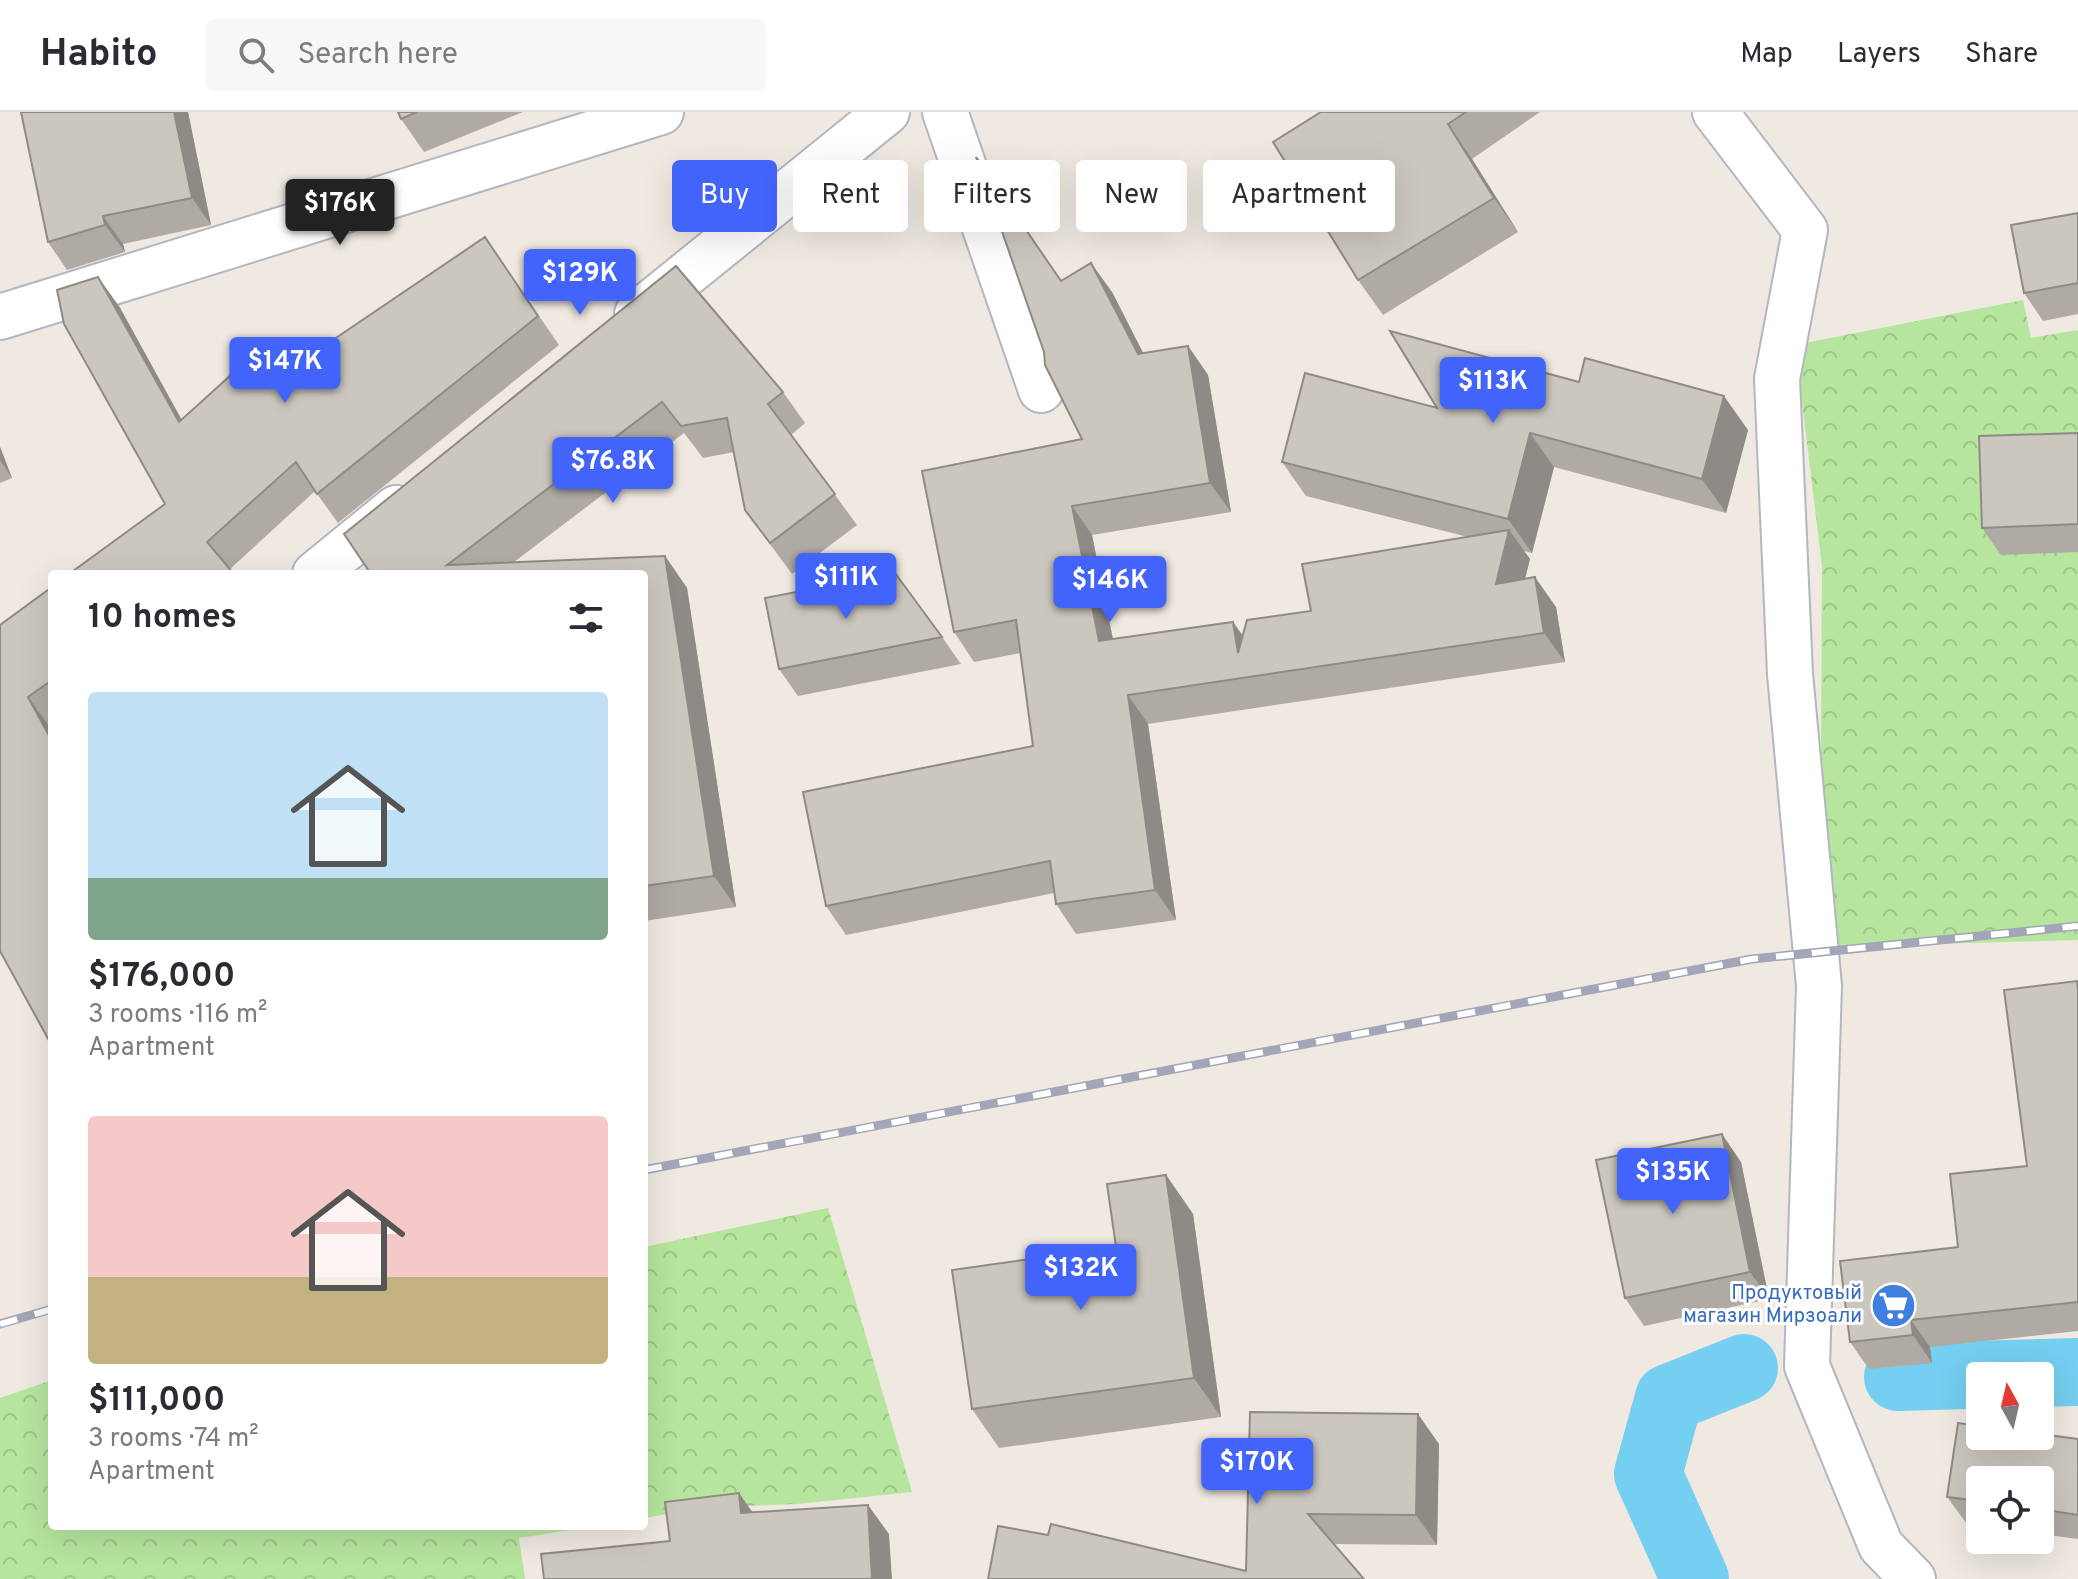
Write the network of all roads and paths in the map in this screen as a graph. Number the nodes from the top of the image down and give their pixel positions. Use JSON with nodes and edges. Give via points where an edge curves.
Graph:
{"nodes":[{"id":1,"x":661,"y":112,"type":"edge"},
{"id":2,"x":887,"y":112,"type":"edge"},
{"id":3,"x":945,"y":112,"type":"edge"},
{"id":4,"x":1715,"y":112,"type":"edge"},
{"id":5,"x":0,"y":317,"type":"edge"},
{"id":6,"x":601,"y":343,"type":"edge"},
{"id":7,"x":1041,"y":390,"type":"edge"},
{"id":8,"x":427,"y":484,"type":"edge"},
{"id":9,"x":320,"y":570,"type":"edge"},
{"id":10,"x":1913,"y":1579,"type":"edge"}],
"edges":[{"from":1,"to":5,"type":"street"},
{"from":2,"to":6,"type":"street"},
{"from":3,"to":7,"type":"street"},
{"from":4,"to":10,"type":"street","via":[[1805,230],[1777,379],[1790,674],[1819,986],[1807,1366],[1881,1546]]},
{"from":8,"to":9,"type":"street"}]}
